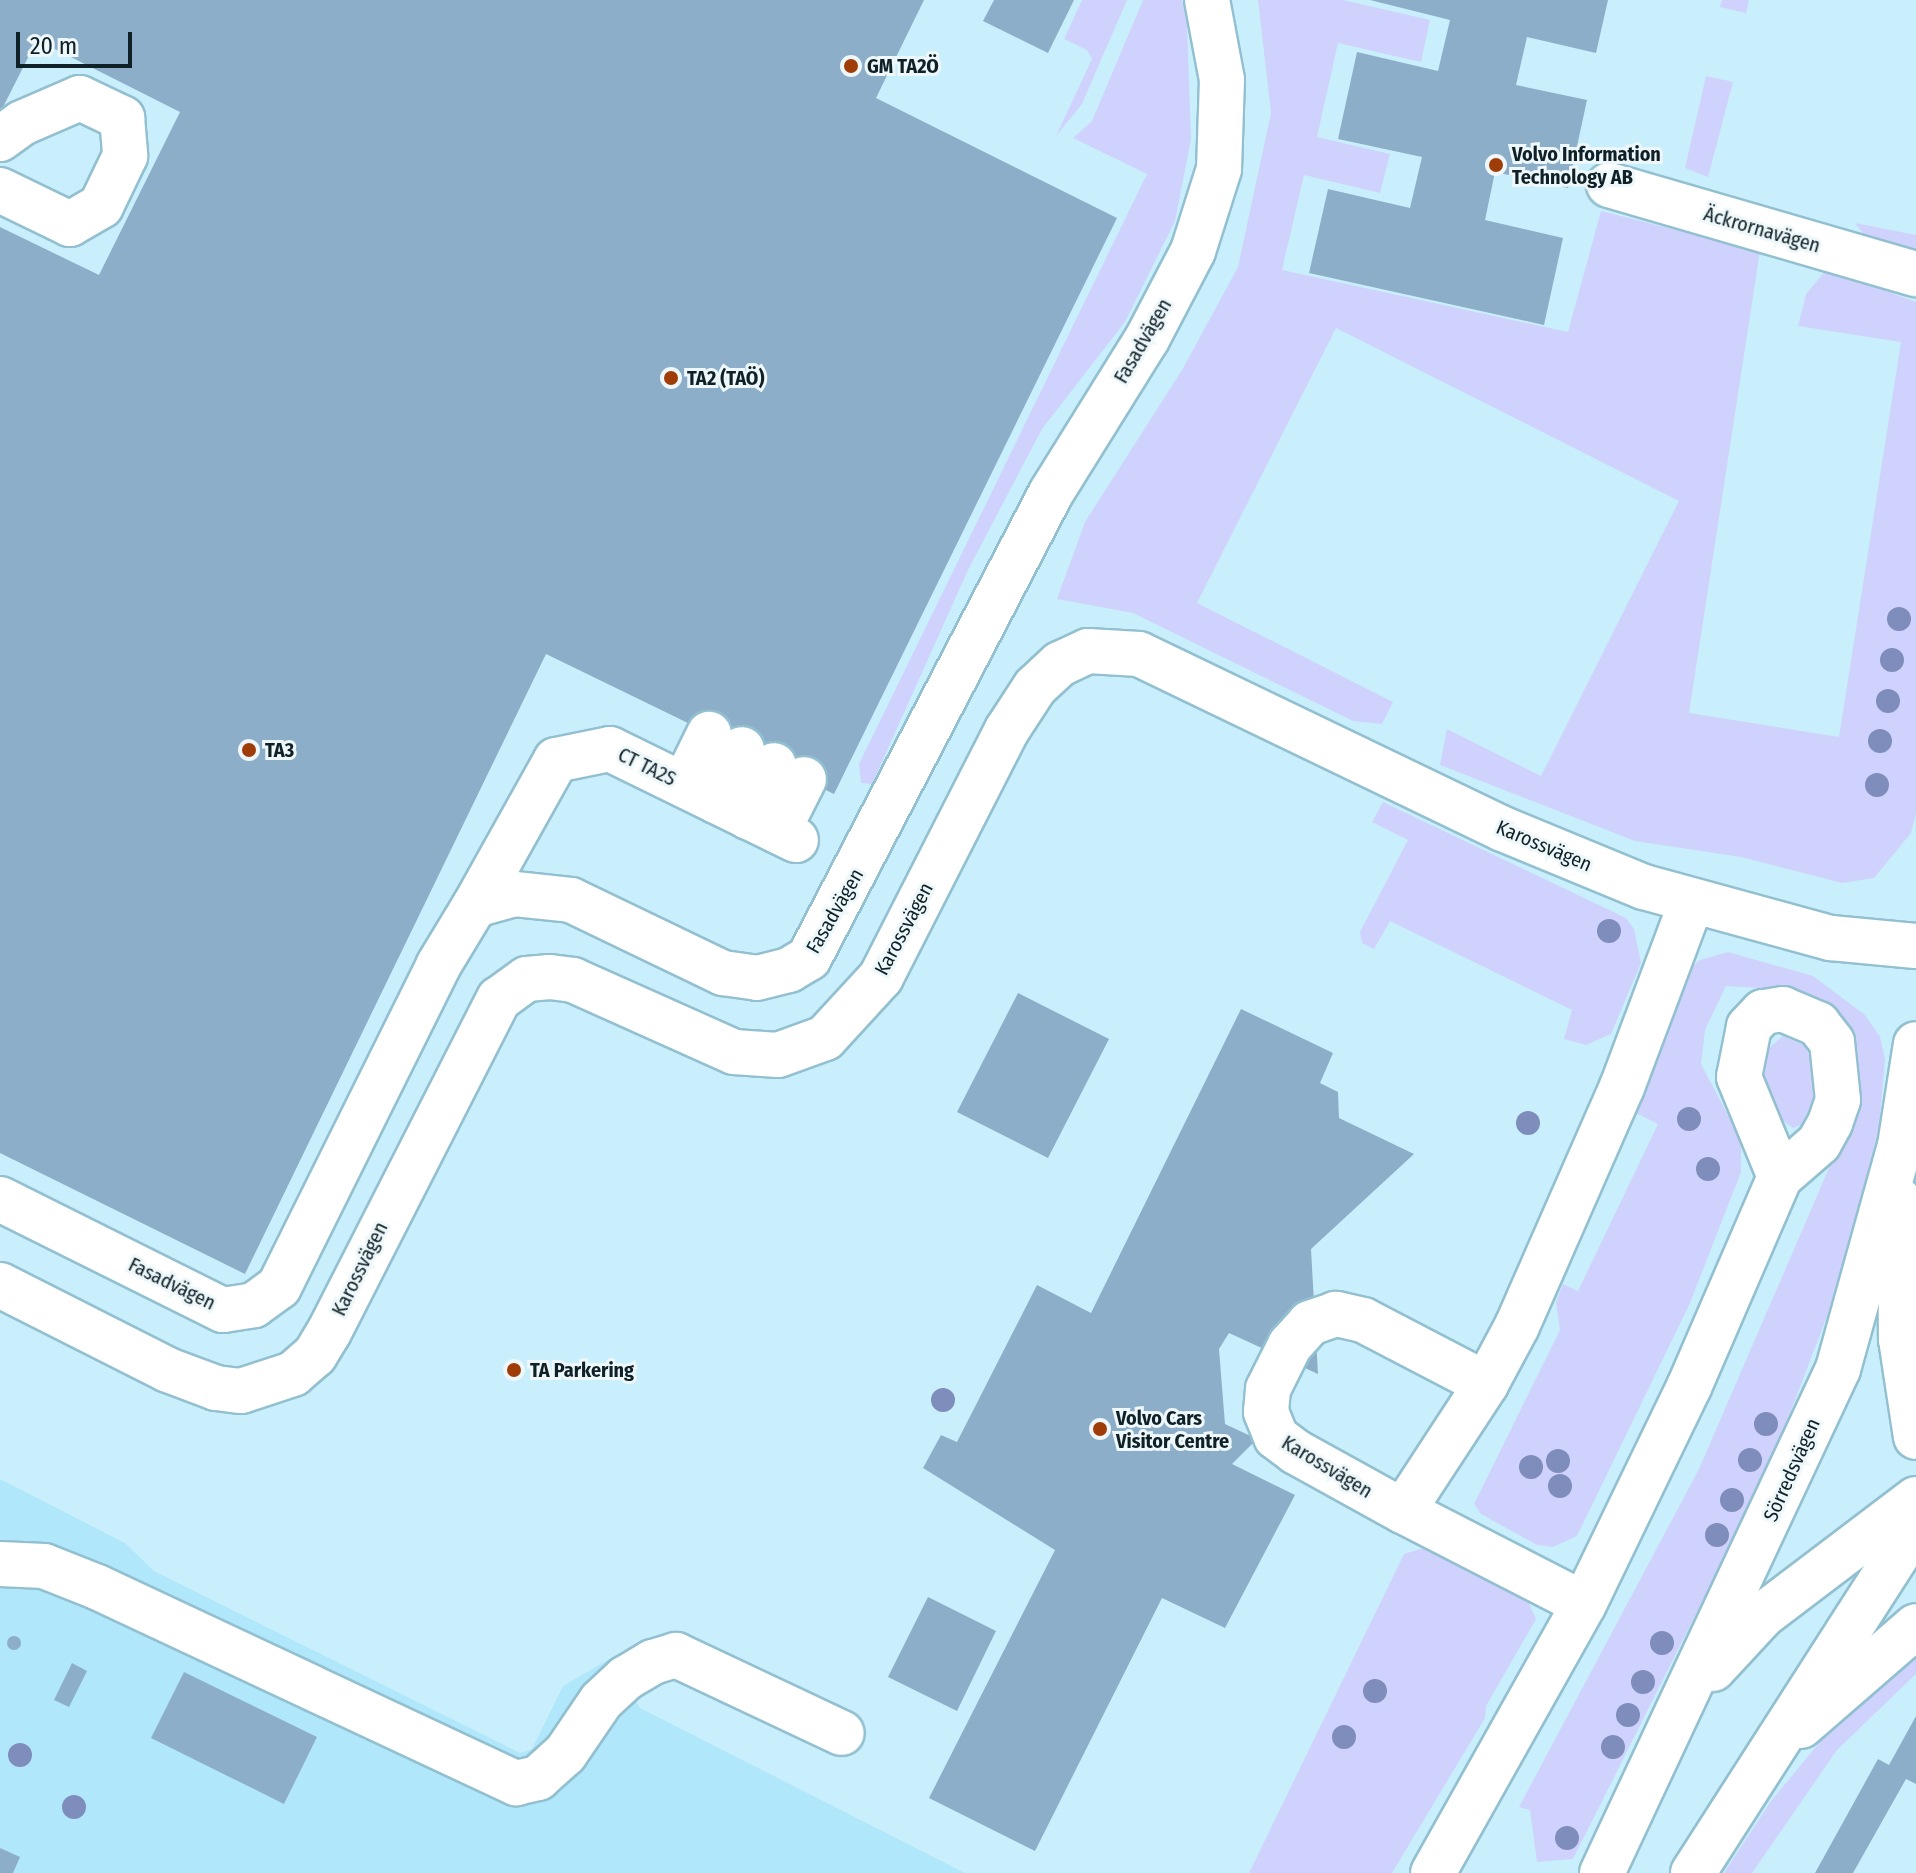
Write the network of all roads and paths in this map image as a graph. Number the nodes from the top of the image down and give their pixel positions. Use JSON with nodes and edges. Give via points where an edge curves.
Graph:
{"nodes":[{"id":1,"x":1207,"y":0,"type":"edge"},
{"id":2,"x":0,"y":139,"type":"edge"},
{"id":3,"x":1609,"y":185,"type":"dead end"},
{"id":4,"x":0,"y":190,"type":"edge"},
{"id":5,"x":1916,"y":274,"type":"edge"},
{"id":6,"x":744,"y":815,"type":"junction"},
{"id":7,"x":1691,"y":903,"type":"junction"},
{"id":8,"x":475,"y":905,"type":"junction"},
{"id":9,"x":1916,"y":946,"type":"edge"},
{"id":10,"x":1916,"y":1044,"type":"edge"},
{"id":11,"x":1900,"y":1146,"type":"junction"},
{"id":12,"x":1780,"y":1177,"type":"dead end"},
{"id":13,"x":0,"y":1199,"type":"edge"},
{"id":14,"x":0,"y":1285,"type":"edge"},
{"id":15,"x":1486,"y":1384,"type":"junction"},
{"id":16,"x":1916,"y":1437,"type":"edge"},
{"id":17,"x":1916,"y":1499,"type":"edge"},
{"id":18,"x":1403,"y":1511,"type":"junction"},
{"id":19,"x":1916,"y":1526,"type":"edge"},
{"id":20,"x":0,"y":1564,"type":"edge"},
{"id":21,"x":1584,"y":1604,"type":"junction"},
{"id":22,"x":1916,"y":1626,"type":"edge"},
{"id":23,"x":1683,"y":1702,"type":"junction"},
{"id":24,"x":842,"y":1733,"type":"dead end"},
{"id":25,"x":1770,"y":1750,"type":"junction"},
{"id":26,"x":1433,"y":1873,"type":"edge"},
{"id":27,"x":1602,"y":1873,"type":"edge"},
{"id":28,"x":1693,"y":1873,"type":"edge"}],
"edges":[{"from":1,"to":8,"type":"street","name":"Fasadvägen","via":[[1222,80],[1219,169],[1193,251],[1147,339],[1051,493],[809,958],[789,970],[757,978],[723,973],[571,900],[515,894]]},
{"from":2,"to":4,"type":"street","via":[[22,123],[80,98],[122,118],[125,156],[101,206],[70,224]]},
{"from":3,"to":5,"type":"street","name":"Äckrornavägen"},
{"from":6,"to":6,"type":"street","via":[[757,757]]},
{"from":6,"to":8,"type":"street","name":"CT TA2S","via":[[610,749],[556,760]]},
{"from":7,"to":9,"type":"street","name":"Karossvägen","via":[[1831,938]]},
{"from":7,"to":14,"type":"street","name":"Karossvägen","via":[[1516,835],[1139,654],[1088,651],[1060,664],[1035,687],[1007,730],[881,977],[825,1038],[778,1055],[734,1052],[588,986],[550,977],[527,979],[499,999],[329,1332],[315,1355],[293,1374],[241,1391],[216,1388],[168,1370]]},
{"from":7,"to":15,"type":"street","via":[[1622,1087],[1517,1326]]},
{"from":8,"to":13,"type":"street","name":"Fasadvägen","via":[[438,966],[279,1287],[254,1305],[223,1310]]},
{"from":10,"to":11,"type":"street","name":"Sörredsvägen"},
{"from":11,"to":16,"type":"street","via":[[1901,1339]]},
{"from":11,"to":23,"type":"street","name":"Sörredsvägen","via":[[1838,1369]]},
{"from":12,"to":21,"type":"street","via":[[1689,1387]]},
{"from":15,"to":18,"type":"street"},
{"from":15,"to":18,"type":"street","name":"Karossvägen","via":[[1363,1320],[1336,1314],[1310,1323],[1290,1345],[1268,1389],[1266,1412],[1276,1437]]},
{"from":17,"to":23,"type":"street","via":[[1763,1615]]},
{"from":18,"to":21,"type":"street"},
{"from":19,"to":25,"type":"street"},
{"from":20,"to":24,"type":"street","via":[[44,1566],[97,1587],[516,1783],[538,1778],[565,1754],[601,1701],[626,1678],[676,1655]]},
{"from":21,"to":26,"type":"street"},
{"from":22,"to":25,"type":"street"},
{"from":23,"to":27,"type":"street","name":"Sörredsvägen"},
{"from":25,"to":28,"type":"street"}]}
